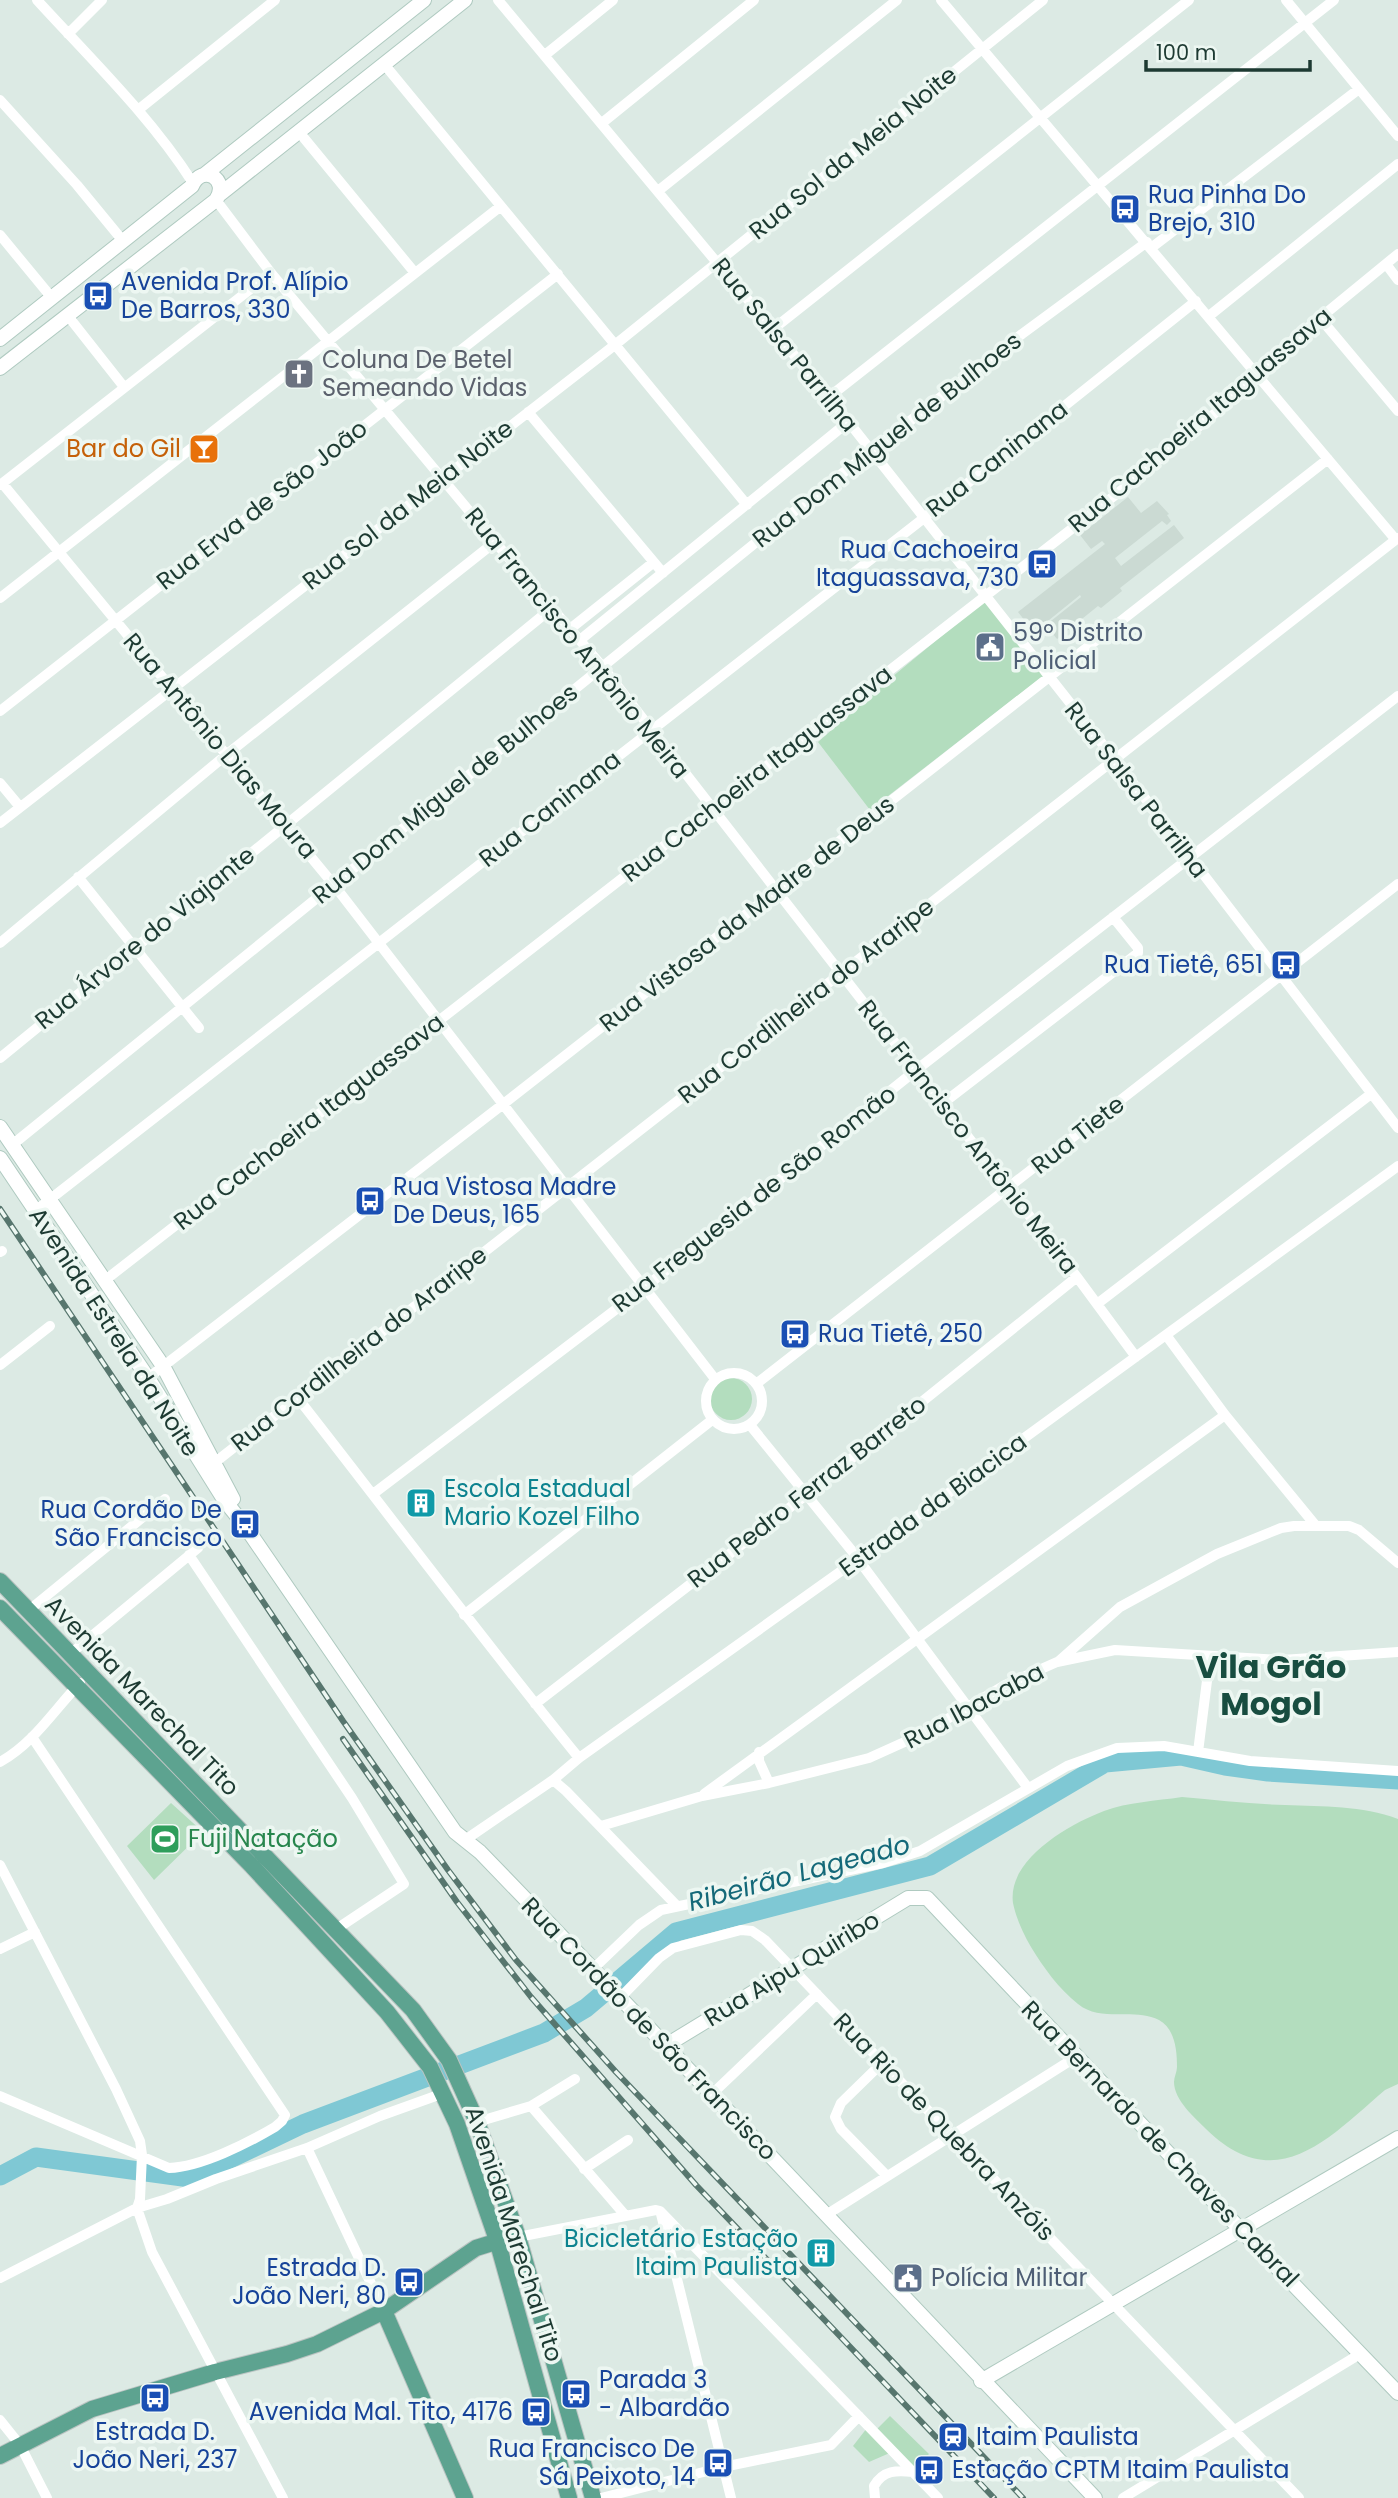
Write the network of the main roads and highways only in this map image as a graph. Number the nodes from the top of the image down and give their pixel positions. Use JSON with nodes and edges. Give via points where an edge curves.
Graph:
{"nodes":[{"id":1,"x":0,"y":1581,"type":"edge"},
{"id":2,"x":0,"y":1608,"type":"edge"},
{"id":3,"x":518,"y":2237,"type":"junction"},
{"id":4,"x":497,"y":2240,"type":"junction"},
{"id":5,"x":384,"y":2311,"type":"junction"},
{"id":6,"x":0,"y":2456,"type":"edge"},
{"id":7,"x":465,"y":2498,"type":"edge"},
{"id":8,"x":569,"y":2498,"type":"edge"},
{"id":9,"x":593,"y":2498,"type":"edge"}],
"edges":[{"from":1,"to":3,"type":"main road","name":"Avenida Marechal Tito","via":[[414,2010],[459,2078]]},
{"from":2,"to":4,"type":"main road","name":"Avenida Marechal Tito","via":[[387,2012],[442,2089]]},
{"from":3,"to":4,"type":"main road"},
{"from":3,"to":9,"type":"main road","name":"Avenida Marechal Tito"},
{"from":4,"to":5,"type":"main road","via":[[459,2257]]},
{"from":4,"to":8,"type":"main road","name":"Avenida Marechal Tito"},
{"from":5,"to":6,"type":"main road","via":[[317,2344],[92,2409]]},
{"from":5,"to":7,"type":"main road"}]}
